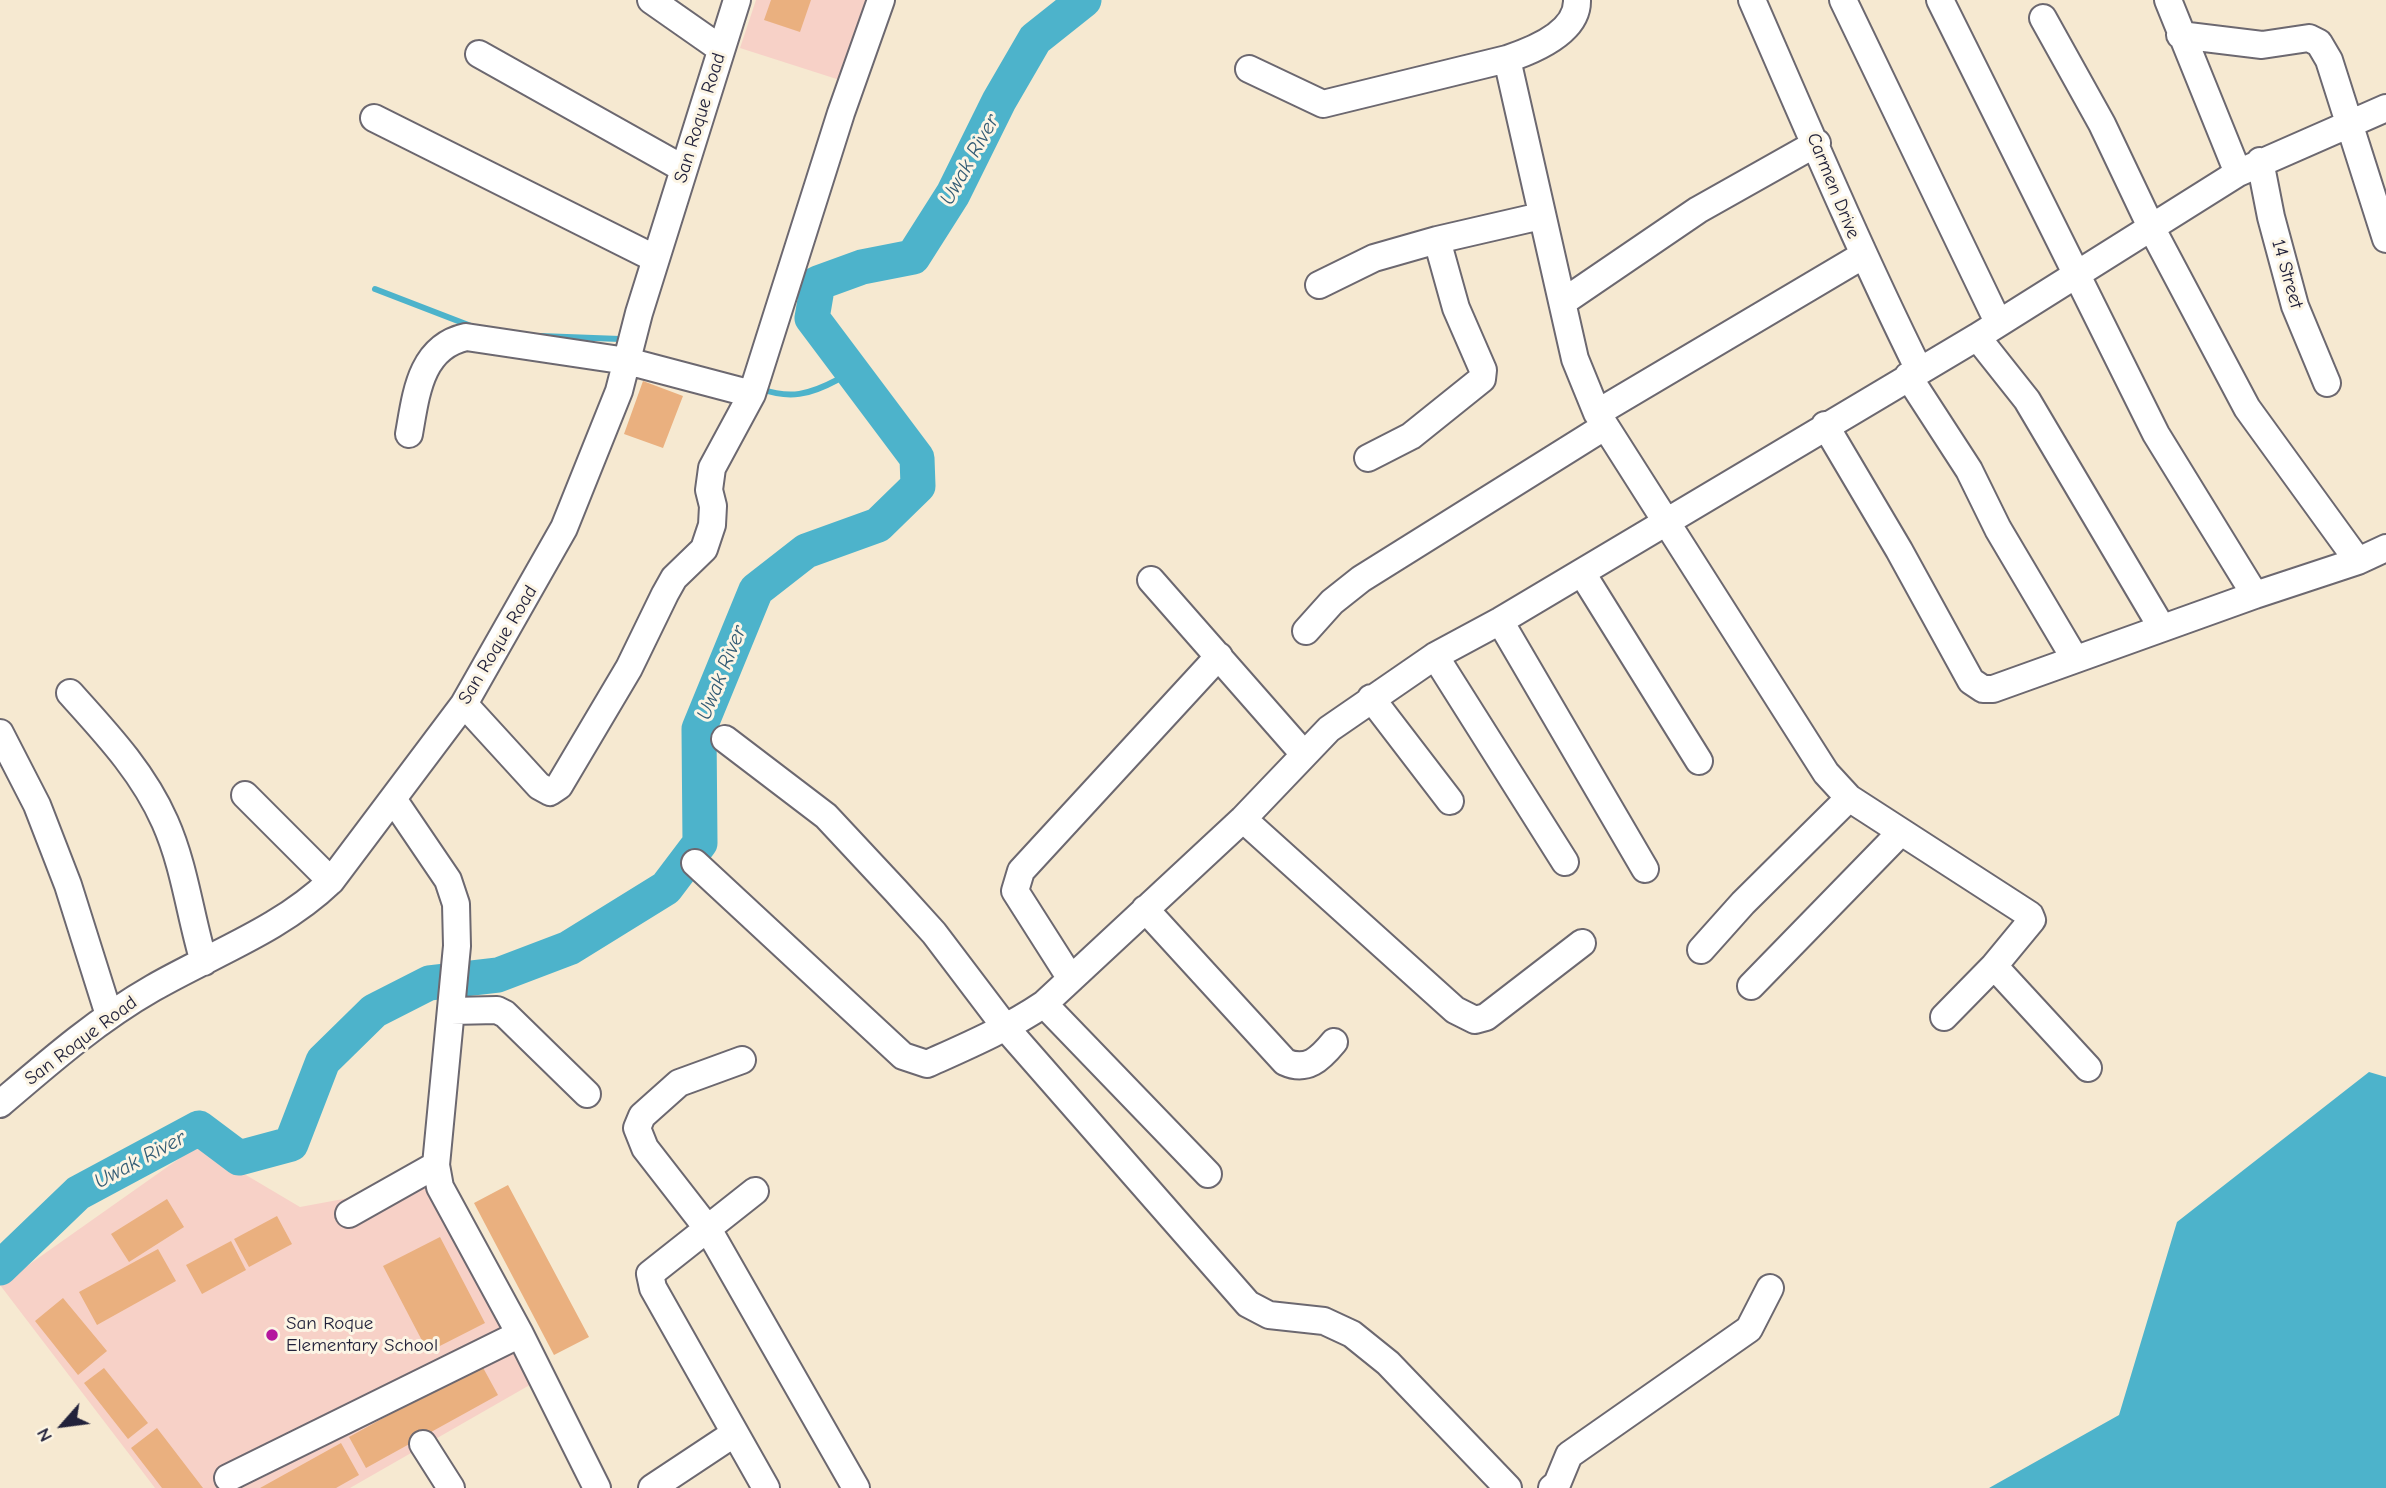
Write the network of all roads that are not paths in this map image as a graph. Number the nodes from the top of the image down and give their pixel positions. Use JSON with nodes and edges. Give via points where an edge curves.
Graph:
{"nodes":[{"id":1,"x":651,"y":0,"type":"edge"},
{"id":2,"x":737,"y":0,"type":"edge"},
{"id":3,"x":881,"y":0,"type":"edge"},
{"id":4,"x":1577,"y":0,"type":"edge"},
{"id":5,"x":1752,"y":0,"type":"edge"},
{"id":6,"x":1843,"y":0,"type":"edge"},
{"id":7,"x":1940,"y":0,"type":"edge"},
{"id":8,"x":2168,"y":0,"type":"edge"},
{"id":9,"x":2043,"y":18,"type":"dead end"},
{"id":10,"x":2180,"y":35,"type":"junction"},
{"id":11,"x":721,"y":49,"type":"junction"},
{"id":12,"x":479,"y":54,"type":"dead end"},
{"id":13,"x":1507,"y":59,"type":"junction"},
{"id":14,"x":1249,"y":69,"type":"dead end"},
{"id":15,"x":2386,"y":108,"type":"edge"},
{"id":16,"x":374,"y":118,"type":"dead end"},
{"id":17,"x":2348,"y":124,"type":"junction"},
{"id":18,"x":1817,"y":144,"type":"junction"},
{"id":19,"x":2249,"y":167,"type":"junction"},
{"id":20,"x":684,"y":169,"type":"junction"},
{"id":21,"x":1541,"y":216,"type":"junction"},
{"id":22,"x":2151,"y":227,"type":"junction"},
{"id":23,"x":2386,"y":239,"type":"edge"},
{"id":24,"x":1437,"y":240,"type":"junction"},
{"id":25,"x":1862,"y":256,"type":"junction"},
{"id":26,"x":656,"y":259,"type":"junction"},
{"id":27,"x":2076,"y":274,"type":"junction"},
{"id":28,"x":1319,"y":285,"type":"dead end"},
{"id":29,"x":1563,"y":302,"type":"junction"},
{"id":30,"x":1987,"y":330,"type":"junction"},
{"id":31,"x":627,"y":361,"type":"junction"},
{"id":32,"x":1914,"y":373,"type":"junction"},
{"id":33,"x":2327,"y":383,"type":"dead end"},
{"id":34,"x":752,"y":394,"type":"junction"},
{"id":35,"x":1601,"y":420,"type":"junction"},
{"id":36,"x":1825,"y":425,"type":"junction"},
{"id":37,"x":409,"y":434,"type":"dead end"},
{"id":38,"x":1368,"y":458,"type":"dead end"},
{"id":39,"x":1667,"y":522,"type":"junction"},
{"id":40,"x":2386,"y":548,"type":"edge"},
{"id":41,"x":2358,"y":561,"type":"junction"},
{"id":42,"x":1582,"y":573,"type":"junction"},
{"id":43,"x":1151,"y":580,"type":"dead end"},
{"id":44,"x":2255,"y":595,"type":"junction"},
{"id":45,"x":1500,"y":621,"type":"junction"},
{"id":46,"x":2162,"y":628,"type":"junction"},
{"id":47,"x":1306,"y":631,"type":"dead end"},
{"id":48,"x":1219,"y":656,"type":"junction"},
{"id":49,"x":1435,"y":656,"type":"junction"},
{"id":50,"x":2075,"y":659,"type":"junction"},
{"id":51,"x":70,"y":693,"type":"dead end"},
{"id":52,"x":1371,"y":698,"type":"junction"},
{"id":53,"x":464,"y":704,"type":"junction"},
{"id":54,"x":0,"y":733,"type":"edge"},
{"id":55,"x":725,"y":740,"type":"dead end"},
{"id":56,"x":1303,"y":753,"type":"junction"},
{"id":57,"x":1699,"y":761,"type":"dead end"},
{"id":58,"x":245,"y":795,"type":"dead end"},
{"id":59,"x":1849,"y":798,"type":"junction"},
{"id":60,"x":393,"y":799,"type":"junction"},
{"id":61,"x":1450,"y":801,"type":"dead end"},
{"id":62,"x":1243,"y":819,"type":"junction"},
{"id":63,"x":1900,"y":833,"type":"junction"},
{"id":64,"x":1565,"y":862,"type":"dead end"},
{"id":65,"x":695,"y":863,"type":"dead end"},
{"id":66,"x":1645,"y":869,"type":"dead end"},
{"id":67,"x":331,"y":881,"type":"junction"},
{"id":68,"x":1145,"y":909,"type":"junction"},
{"id":69,"x":1583,"y":943,"type":"dead end"},
{"id":70,"x":1701,"y":950,"type":"dead end"},
{"id":71,"x":204,"y":962,"type":"junction"},
{"id":72,"x":1994,"y":966,"type":"junction"},
{"id":73,"x":1071,"y":979,"type":"junction"},
{"id":74,"x":1751,"y":986,"type":"dead end"},
{"id":75,"x":452,"y":1003,"type":"junction"},
{"id":76,"x":1044,"y":1004,"type":"junction"},
{"id":77,"x":108,"y":1015,"type":"junction"},
{"id":78,"x":1944,"y":1017,"type":"dead end"},
{"id":79,"x":1006,"y":1028,"type":"junction"},
{"id":80,"x":1334,"y":1042,"type":"dead end"},
{"id":81,"x":742,"y":1060,"type":"dead end"},
{"id":82,"x":2088,"y":1068,"type":"dead end"},
{"id":83,"x":587,"y":1094,"type":"dead end"},
{"id":84,"x":0,"y":1104,"type":"edge"},
{"id":85,"x":436,"y":1165,"type":"junction"},
{"id":86,"x":1208,"y":1174,"type":"dead end"},
{"id":87,"x":755,"y":1191,"type":"dead end"},
{"id":88,"x":349,"y":1214,"type":"dead end"},
{"id":89,"x":708,"y":1229,"type":"junction"},
{"id":90,"x":1770,"y":1288,"type":"dead end"},
{"id":91,"x":520,"y":1334,"type":"junction"},
{"id":92,"x":735,"y":1433,"type":"junction"},
{"id":93,"x":423,"y":1444,"type":"dead end"},
{"id":94,"x":228,"y":1478,"type":"dead end"},
{"id":95,"x":451,"y":1488,"type":"edge"},
{"id":96,"x":597,"y":1488,"type":"edge"},
{"id":97,"x":652,"y":1488,"type":"edge"},
{"id":98,"x":766,"y":1488,"type":"edge"},
{"id":99,"x":856,"y":1488,"type":"edge"},
{"id":100,"x":1508,"y":1488,"type":"edge"},
{"id":101,"x":1552,"y":1488,"type":"edge"}],
"edges":[{"from":1,"to":11,"type":"street"},
{"from":2,"to":11,"type":"street","name":"San Roque Road"},
{"from":3,"to":34,"type":"street"},
{"from":4,"to":13,"type":"street","via":[[1578,14],[1572,23]]},
{"from":5,"to":18,"type":"street","name":"Carmen Drive"},
{"from":6,"to":30,"type":"street"},
{"from":7,"to":27,"type":"street"},
{"from":8,"to":10,"type":"street","name":"14 Street"},
{"from":9,"to":22,"type":"street","via":[[2102,124]]},
{"from":10,"to":17,"type":"street","via":[[2262,44],[2309,38],[2319,43],[2329,60]]},
{"from":10,"to":19,"type":"street","name":"14 Street"},
{"from":11,"to":20,"type":"street","name":"San Roque Road"},
{"from":12,"to":20,"type":"street"},
{"from":13,"to":14,"type":"street","via":[[1323,104]]},
{"from":13,"to":21,"type":"street"},
{"from":15,"to":17,"type":"street"},
{"from":16,"to":26,"type":"street"},
{"from":17,"to":19,"type":"street"},
{"from":17,"to":23,"type":"street"},
{"from":18,"to":25,"type":"street","name":"Carmen Drive"},
{"from":18,"to":29,"type":"street","via":[[1698,211]]},
{"from":19,"to":22,"type":"street"},
{"from":19,"to":33,"type":"street","name":"14 Street","via":[[2270,217],[2295,306]]},
{"from":20,"to":26,"type":"street","name":"San Roque Road"},
{"from":21,"to":24,"type":"street"},
{"from":21,"to":29,"type":"street"},
{"from":22,"to":27,"type":"street"},
{"from":22,"to":41,"type":"street","via":[[2247,408]]},
{"from":24,"to":28,"type":"street","via":[[1374,258]]},
{"from":24,"to":38,"type":"street","via":[[1456,308],[1483,370],[1482,379],[1410,436]]},
{"from":25,"to":32,"type":"street","name":"Carmen Drive"},
{"from":25,"to":35,"type":"street"},
{"from":26,"to":31,"type":"street","name":"San Roque Road"},
{"from":27,"to":30,"type":"street"},
{"from":27,"to":44,"type":"street","via":[[2156,434]]},
{"from":29,"to":35,"type":"street","via":[[1575,359]]},
{"from":30,"to":32,"type":"street"},
{"from":30,"to":46,"type":"street"},
{"from":31,"to":34,"type":"street"},
{"from":31,"to":37,"type":"street","via":[[466,337],[456,340],[438,351],[426,367],[417,388]]},
{"from":31,"to":53,"type":"street","name":"San Roque Road","via":[[606,428],[564,528]]},
{"from":32,"to":36,"type":"street"},
{"from":32,"to":50,"type":"street","name":"Carmen Drive"},
{"from":34,"to":53,"type":"street","via":[[712,468],[712,525],[704,549],[674,578],[629,668],[559,786],[550,792],[539,786]]},
{"from":35,"to":39,"type":"street"},
{"from":35,"to":47,"type":"street","via":[[1361,579]]},
{"from":36,"to":39,"type":"street"},
{"from":36,"to":50,"type":"street","via":[[1971,681],[1993,690]]},
{"from":39,"to":42,"type":"street"},
{"from":39,"to":59,"type":"street","via":[[1800,735]]},
{"from":40,"to":41,"type":"street"},
{"from":41,"to":44,"type":"street"},
{"from":42,"to":45,"type":"street"},
{"from":42,"to":57,"type":"street"},
{"from":43,"to":48,"type":"street"},
{"from":44,"to":46,"type":"street"},
{"from":45,"to":49,"type":"street"},
{"from":45,"to":66,"type":"street"},
{"from":46,"to":50,"type":"street"},
{"from":48,"to":56,"type":"street"},
{"from":48,"to":73,"type":"street","via":[[1021,871],[1016,891]]},
{"from":49,"to":52,"type":"street"},
{"from":49,"to":64,"type":"street"},
{"from":51,"to":71,"type":"street","via":[[122,750],[166,823],[191,901]]},
{"from":52,"to":56,"type":"street"},
{"from":52,"to":61,"type":"street"},
{"from":53,"to":60,"type":"street","name":"San Roque Road"},
{"from":54,"to":77,"type":"street","via":[[37,804],[64,874]]},
{"from":55,"to":79,"type":"street","via":[[826,816],[934,933]]},
{"from":56,"to":62,"type":"street"},
{"from":58,"to":67,"type":"street"},
{"from":59,"to":63,"type":"street"},
{"from":59,"to":70,"type":"street"},
{"from":60,"to":67,"type":"street","name":"San Roque Road"},
{"from":60,"to":75,"type":"street","via":[[448,880],[456,904]]},
{"from":62,"to":68,"type":"street"},
{"from":62,"to":69,"type":"street","via":[[1455,1010],[1475,1020],[1486,1017]]},
{"from":63,"to":72,"type":"street","via":[[2030,915],[2032,920]]},
{"from":63,"to":74,"type":"street"},
{"from":65,"to":79,"type":"street","via":[[913,1062],[927,1064]]},
{"from":67,"to":71,"type":"street","name":"San Roque Road","via":[[296,911]]},
{"from":68,"to":73,"type":"street"},
{"from":68,"to":80,"type":"street","via":[[1285,1062],[1304,1066],[1314,1062]]},
{"from":71,"to":77,"type":"street","name":"San Roque Road"},
{"from":72,"to":78,"type":"street"},
{"from":72,"to":82,"type":"street"},
{"from":73,"to":76,"type":"street"},
{"from":75,"to":83,"type":"street","via":[[505,1014]]},
{"from":75,"to":85,"type":"street"},
{"from":76,"to":79,"type":"street"},
{"from":76,"to":86,"type":"street"},
{"from":77,"to":84,"type":"street","name":"San Roque Road"},
{"from":79,"to":100,"type":"street","via":[[1248,1304],[1269,1315],[1324,1321],[1352,1334],[1388,1363]]},
{"from":81,"to":89,"type":"street","via":[[679,1083],[642,1116],[637,1128],[645,1148]]},
{"from":85,"to":88,"type":"street"},
{"from":85,"to":91,"type":"street","via":[[440,1187]]},
{"from":87,"to":89,"type":"street"},
{"from":89,"to":92,"type":"street","via":[[650,1274],[653,1288]]},
{"from":89,"to":99,"type":"street"},
{"from":90,"to":101,"type":"street","via":[[1749,1329],[1569,1455]]},
{"from":91,"to":94,"type":"street"},
{"from":91,"to":96,"type":"street"},
{"from":92,"to":97,"type":"street"},
{"from":92,"to":98,"type":"street"},
{"from":93,"to":95,"type":"street"}]}
